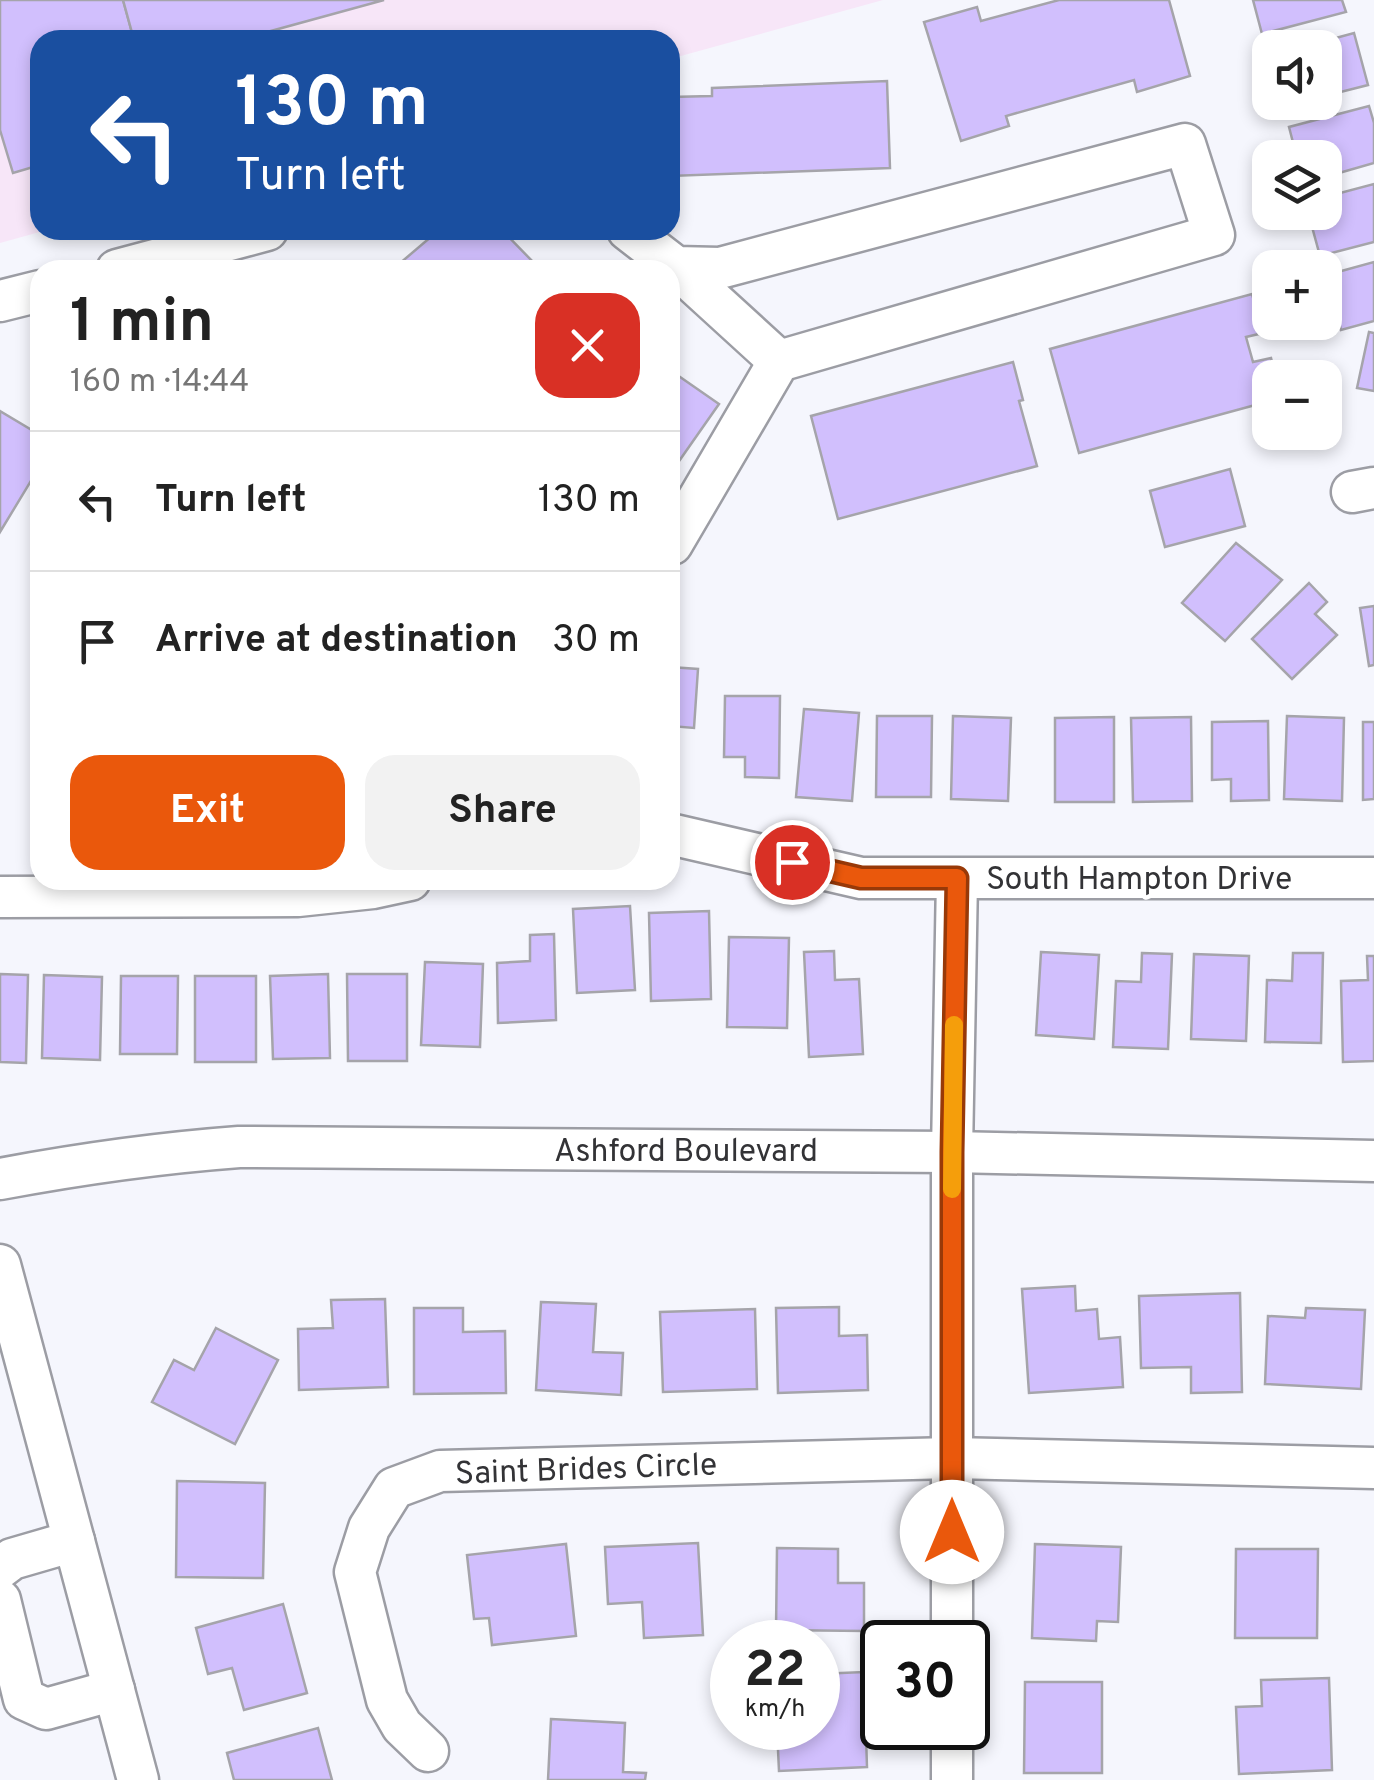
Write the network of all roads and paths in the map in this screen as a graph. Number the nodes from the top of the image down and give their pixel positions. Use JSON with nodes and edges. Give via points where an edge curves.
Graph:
{"nodes":[{"id":1,"x":230,"y":240,"type":"edge"},
{"id":2,"x":641,"y":240,"type":"edge"},
{"id":3,"x":155,"y":260,"type":"edge"},
{"id":4,"x":667,"y":260,"type":"edge"},
{"id":5,"x":680,"y":267,"type":"edge"},
{"id":6,"x":680,"y":271,"type":"edge"},
{"id":7,"x":30,"y":294,"type":"edge"},
{"id":8,"x":0,"y":302,"type":"edge"},
{"id":9,"x":779,"y":360,"type":"junction"},
{"id":10,"x":680,"y":530,"type":"edge"},
{"id":11,"x":680,"y":836,"type":"edge"},
{"id":12,"x":957,"y":878,"type":"junction"},
{"id":13,"x":1374,"y":878,"type":"edge"},
{"id":14,"x":354,"y":890,"type":"edge"},
{"id":15,"x":0,"y":897,"type":"edge"},
{"id":16,"x":952,"y":1152,"type":"junction"},
{"id":17,"x":1374,"y":1161,"type":"edge"},
{"id":18,"x":0,"y":1179,"type":"edge"},
{"id":19,"x":0,"y":1265,"type":"edge"},
{"id":20,"x":952,"y":1458,"type":"junction"},
{"id":21,"x":1374,"y":1468,"type":"edge"},
{"id":22,"x":74,"y":1540,"type":"junction"},
{"id":23,"x":0,"y":1568,"type":"edge"},
{"id":24,"x":0,"y":1600,"type":"edge"},
{"id":25,"x":952,"y":1620,"type":"edge"},
{"id":26,"x":114,"y":1690,"type":"junction"},
{"id":27,"x":952,"y":1750,"type":"edge"},
{"id":28,"x":428,"y":1751,"type":"dead end"},
{"id":29,"x":138,"y":1780,"type":"edge"},
{"id":30,"x":952,"y":1780,"type":"edge"}],
"edges":[{"from":1,"to":3,"type":"street"},
{"from":2,"to":4,"type":"street"},
{"from":5,"to":9,"type":"street","via":[[720,268],[1185,144],[1214,236]]},
{"from":6,"to":9,"type":"street"},
{"from":7,"to":8,"type":"street"},
{"from":9,"to":10,"type":"street"},
{"from":11,"to":12,"type":"street","name":"South Hampton Drive","via":[[861,878]]},
{"from":12,"to":13,"type":"street","name":"South Hampton Drive"},
{"from":12,"to":16,"type":"street"},
{"from":14,"to":15,"type":"street"},
{"from":16,"to":17,"type":"street","name":"Ashford Boulevard"},
{"from":16,"to":18,"type":"street","name":"Ashford Boulevard","via":[[240,1147]]},
{"from":16,"to":20,"type":"street"},
{"from":19,"to":22,"type":"street"},
{"from":20,"to":21,"type":"street","name":"Saint Brides Circle"},
{"from":20,"to":25,"type":"street"},
{"from":20,"to":28,"type":"street","name":"Saint Brides Circle","via":[[440,1471],[394,1488],[369,1528],[355,1572],[387,1700]]},
{"from":22,"to":23,"type":"street"},
{"from":22,"to":26,"type":"street"},
{"from":24,"to":26,"type":"street","via":[[24,1699],[46,1709]]},
{"from":26,"to":29,"type":"street"},
{"from":27,"to":30,"type":"street"}]}
